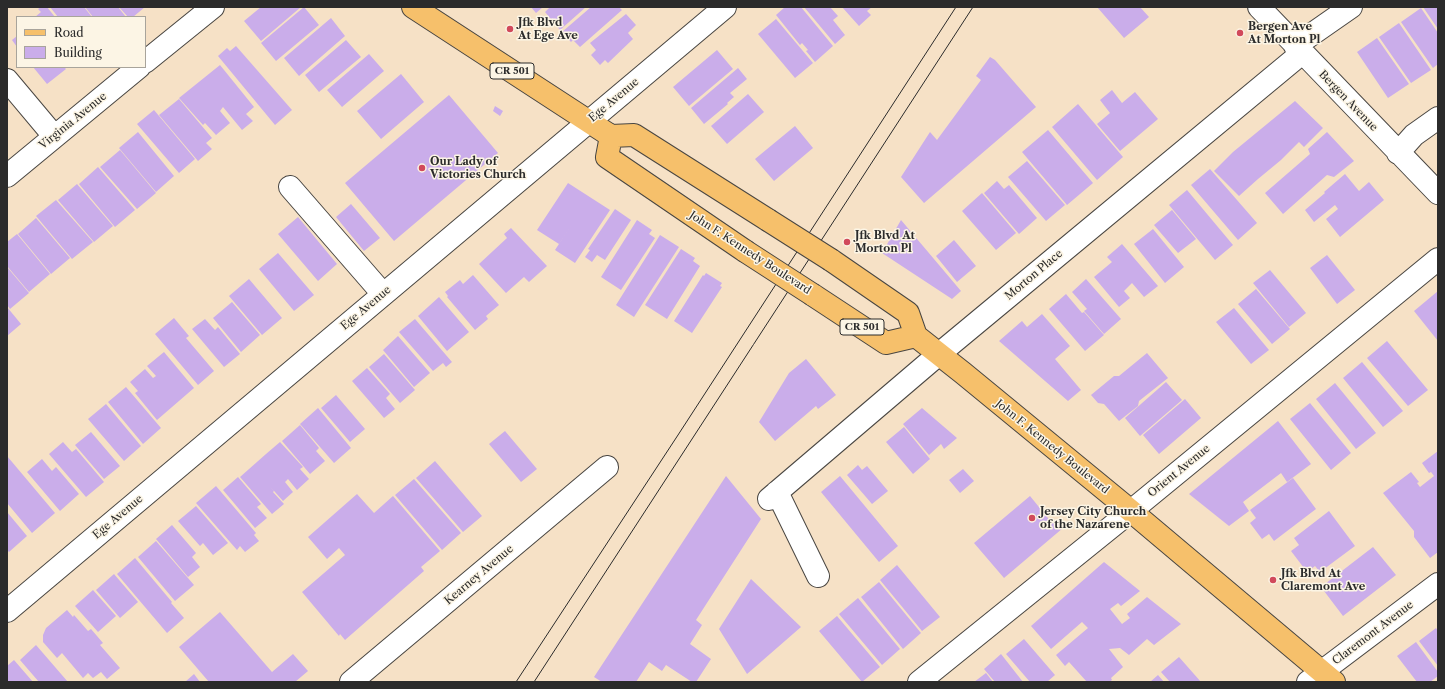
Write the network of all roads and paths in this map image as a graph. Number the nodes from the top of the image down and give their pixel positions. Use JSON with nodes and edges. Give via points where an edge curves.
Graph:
{"nodes":[{"id":1,"x":213,"y":7,"type":"edge"},
{"id":2,"x":413,"y":7,"type":"edge"},
{"id":3,"x":725,"y":7,"type":"edge"},
{"id":4,"x":1258,"y":7,"type":"edge"},
{"id":5,"x":1352,"y":7,"type":"edge"},
{"id":6,"x":1298,"y":49,"type":"junction"},
{"id":7,"x":146,"y":61,"type":"edge"},
{"id":8,"x":138,"y":68,"type":"edge"},
{"id":9,"x":7,"y":80,"type":"edge"},
{"id":10,"x":1438,"y":118,"type":"edge"},
{"id":11,"x":589,"y":121,"type":"junction"},
{"id":12,"x":54,"y":136,"type":"junction"},
{"id":13,"x":611,"y":136,"type":"junction"},
{"id":14,"x":1398,"y":153,"type":"junction"},
{"id":15,"x":7,"y":176,"type":"edge"},
{"id":16,"x":290,"y":187,"type":"dead end"},
{"id":17,"x":1438,"y":193,"type":"edge"},
{"id":18,"x":1438,"y":259,"type":"edge"},
{"id":19,"x":383,"y":294,"type":"junction"},
{"id":20,"x":916,"y":336,"type":"junction"},
{"id":21,"x":939,"y":354,"type":"junction"},
{"id":22,"x":607,"y":467,"type":"dead end"},
{"id":23,"x":1130,"y":511,"type":"junction"},
{"id":24,"x":818,"y":576,"type":"dead end"},
{"id":25,"x":1438,"y":584,"type":"edge"},
{"id":26,"x":7,"y":611,"type":"edge"},
{"id":27,"x":1321,"y":679,"type":"edge"},
{"id":28,"x":351,"y":682,"type":"edge"},
{"id":29,"x":919,"y":682,"type":"edge"}],
"edges":[{"from":1,"to":7,"type":"street"},
{"from":2,"to":11,"type":"main road","number":"CR 501"},
{"from":3,"to":11,"type":"street","name":"Ege Avenue"},
{"from":4,"to":6,"type":"street","name":"Bergen Avenue"},
{"from":5,"to":6,"type":"street","name":"Morton Place"},
{"from":6,"to":14,"type":"street","name":"Bergen Avenue"},
{"from":6,"to":21,"type":"street","name":"Morton Place"},
{"from":8,"to":12,"type":"street","name":"Virginia Avenue"},
{"from":9,"to":12,"type":"street"},
{"from":10,"to":14,"type":"street","via":[[1414,135]]},
{"from":11,"to":13,"type":"main road","number":"CR 501"},
{"from":11,"to":19,"type":"street","name":"Ege Avenue"},
{"from":12,"to":15,"type":"street","name":"Virginia Avenue"},
{"from":13,"to":20,"type":"main road","bridge":true,"via":[[634,135],[831,260],[908,313]]},
{"from":13,"to":20,"type":"main road","name":"John F. Kennedy Boulevard","number":"CR 501","bridge":true,"via":[[607,157],[745,251],[886,343]]},
{"from":14,"to":17,"type":"street","name":"Bergen Avenue"},
{"from":16,"to":19,"type":"street"},
{"from":18,"to":23,"type":"street","name":"Orient Avenue"},
{"from":19,"to":26,"type":"street","name":"Ege Avenue"},
{"from":20,"to":21,"type":"main road","name":"John F. Kennedy Boulevard"},
{"from":21,"to":23,"type":"main road","name":"John F. Kennedy Boulevard"},
{"from":21,"to":24,"type":"street","name":"Morton Place","via":[[773,496]]},
{"from":22,"to":28,"type":"street","name":"Kearney Avenue"},
{"from":23,"to":27,"type":"main road","name":"John F. Kennedy Boulevard"},
{"from":23,"to":29,"type":"street","name":"Orient Avenue"},
{"from":25,"to":27,"type":"street","name":"Claremont Avenue"}]}
